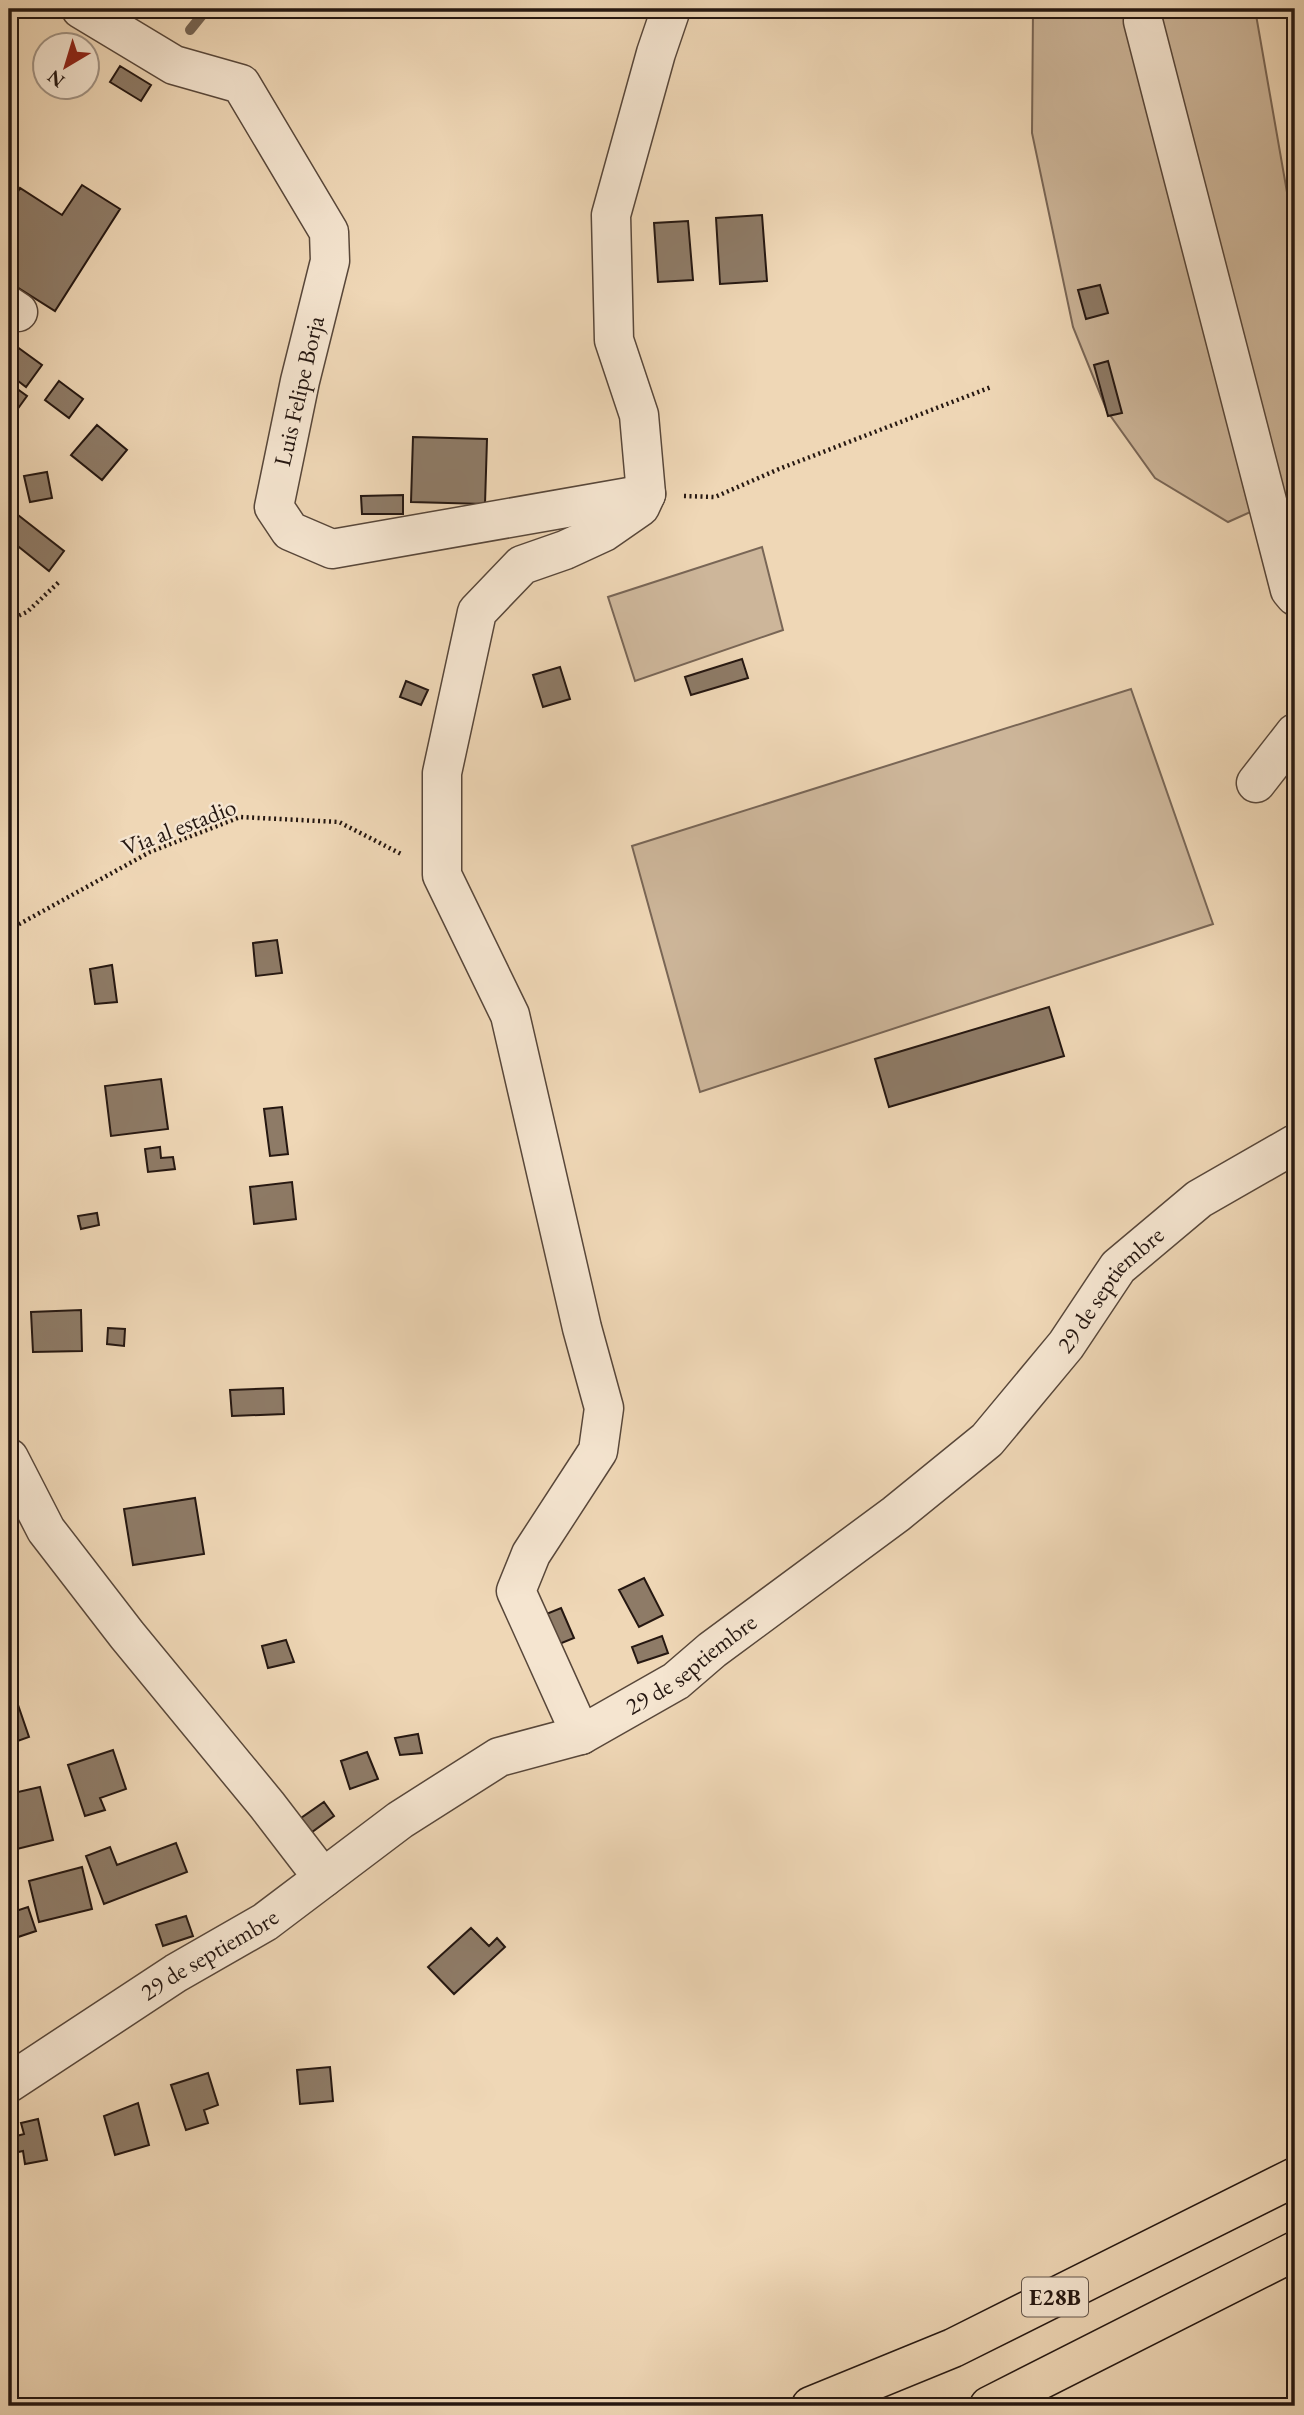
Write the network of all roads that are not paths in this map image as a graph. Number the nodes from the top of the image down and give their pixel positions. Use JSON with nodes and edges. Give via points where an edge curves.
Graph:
{"nodes":[{"id":1,"x":81,"y":9,"type":"edge"},
{"id":2,"x":671,"y":9,"type":"edge"},
{"id":3,"x":1143,"y":21,"type":"dead end"},
{"id":4,"x":646,"y":494,"type":"junction"},
{"id":5,"x":1295,"y":596,"type":"edge"},
{"id":6,"x":1295,"y":733,"type":"edge"},
{"id":7,"x":1256,"y":783,"type":"dead end"},
{"id":8,"x":1295,"y":1144,"type":"edge"},
{"id":9,"x":9,"y":1458,"type":"edge"},
{"id":10,"x":581,"y":1735,"type":"junction"},
{"id":11,"x":323,"y":1878,"type":"junction"},
{"id":12,"x":9,"y":2083,"type":"edge"},
{"id":13,"x":1295,"y":2177,"type":"edge"},
{"id":14,"x":1295,"y":2251,"type":"edge"},
{"id":15,"x":811,"y":2406,"type":"edge"},
{"id":16,"x":989,"y":2406,"type":"edge"}],
"edges":[{"from":1,"to":4,"type":"street","name":"Luis Felipe Borja","via":[[174,65],[241,84],[329,232],[330,261],[274,507],[290,531],[332,549]]},
{"from":2,"to":4,"type":"street","via":[[611,215],[614,340],[639,415]]},
{"from":3,"to":5,"type":"street"},
{"from":4,"to":10,"type":"street","via":[[640,507],[604,532],[522,565],[477,612],[442,773],[442,875],[510,1015],[604,1408],[598,1451],[531,1554],[516,1591]]},
{"from":6,"to":7,"type":"street"},
{"from":8,"to":10,"type":"street","name":"29 de septiembre","via":[[1199,1199],[1118,1267],[1066,1345],[987,1440],[676,1681]]},
{"from":9,"to":11,"type":"street","via":[[46,1530]]},
{"from":10,"to":11,"type":"street","name":"29 de septiembre","via":[[499,1757],[400,1820]]},
{"from":11,"to":12,"type":"street","name":"29 de septiembre","via":[[265,1922],[176,1973]]},
{"from":13,"to":15,"type":"highway","number":"E28B","via":[[953,2348]]},
{"from":14,"to":16,"type":"highway","number":"E28B"}]}
